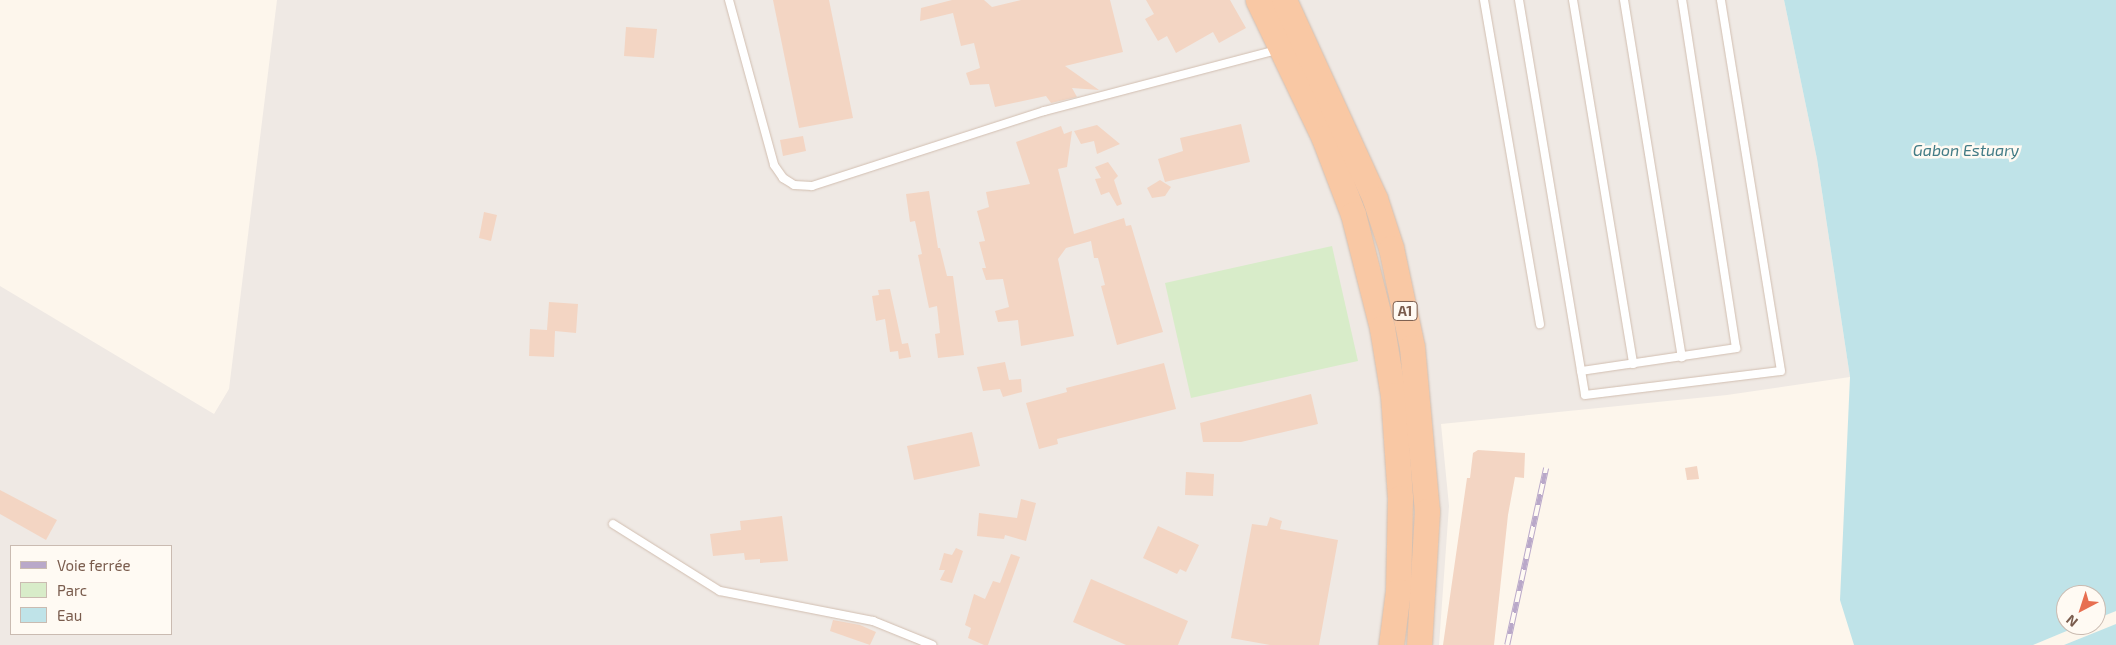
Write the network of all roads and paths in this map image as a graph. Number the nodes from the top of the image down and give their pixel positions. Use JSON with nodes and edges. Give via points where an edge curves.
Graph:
{"nodes":[{"id":1,"x":729,"y":0,"type":"edge"},
{"id":2,"x":1258,"y":0,"type":"edge"},
{"id":3,"x":1284,"y":0,"type":"edge"},
{"id":4,"x":1484,"y":0,"type":"edge"},
{"id":5,"x":1519,"y":0,"type":"edge"},
{"id":6,"x":1573,"y":0,"type":"edge"},
{"id":7,"x":1624,"y":0,"type":"edge"},
{"id":8,"x":1682,"y":0,"type":"edge"},
{"id":9,"x":1721,"y":0,"type":"edge"},
{"id":10,"x":1293,"y":45,"type":"junction"},
{"id":11,"x":1540,"y":324,"type":"dead end"},
{"id":12,"x":1682,"y":357,"type":"junction"},
{"id":13,"x":1633,"y":364,"type":"junction"},
{"id":14,"x":1581,"y":371,"type":"junction"},
{"id":15,"x":613,"y":524,"type":"dead end"},
{"id":16,"x":932,"y":645,"type":"edge"},
{"id":17,"x":1391,"y":645,"type":"edge"},
{"id":18,"x":1419,"y":645,"type":"edge"}],
"edges":[{"from":1,"to":10,"type":"lane","via":[[774,165],[783,178],[794,185],[812,186],[1044,111]]},
{"from":2,"to":10,"type":"highway","number":"A1"},
{"from":3,"to":10,"type":"highway","number":"A1"},
{"from":4,"to":11,"type":"lane"},
{"from":5,"to":14,"type":"lane"},
{"from":6,"to":13,"type":"lane"},
{"from":7,"to":12,"type":"lane"},
{"from":8,"to":12,"type":"lane","via":[[1736,348]]},
{"from":9,"to":14,"type":"lane","via":[[1781,371],[1585,395]]},
{"from":10,"to":17,"type":"highway","number":"A1","via":[[1353,214],[1382,328],[1393,395],[1400,498],[1398,591]]},
{"from":10,"to":18,"type":"highway","number":"A1","via":[[1375,199],[1391,248],[1412,347],[1427,511]]},
{"from":12,"to":13,"type":"lane"},
{"from":13,"to":14,"type":"lane"},
{"from":15,"to":16,"type":"lane","via":[[720,591],[873,621]]}]}
